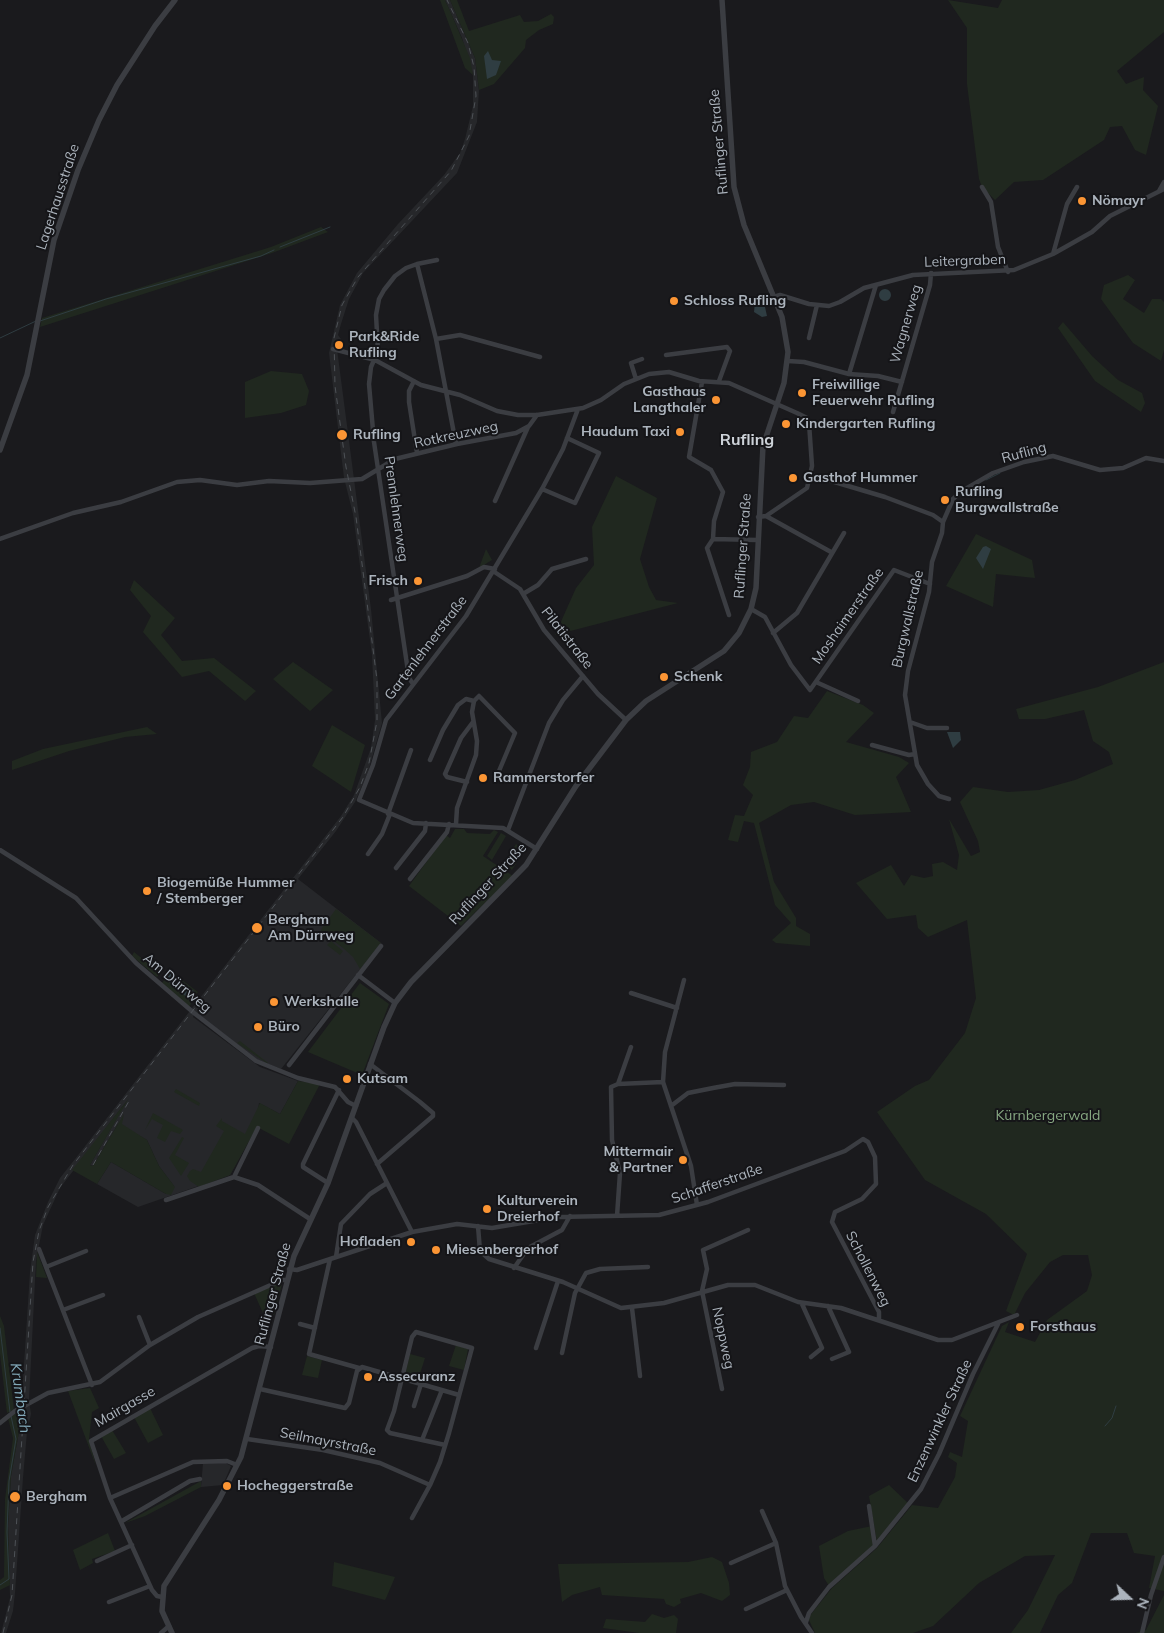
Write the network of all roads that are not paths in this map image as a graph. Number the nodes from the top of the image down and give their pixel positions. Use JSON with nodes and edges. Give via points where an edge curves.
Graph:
{"nodes":[{"id":1,"x":175,"y":0,"type":"edge"},
{"id":2,"x":722,"y":0,"type":"edge"},
{"id":3,"x":1164,"y":182,"type":"edge"},
{"id":4,"x":982,"y":187,"type":"dead end"},
{"id":5,"x":1077,"y":187,"type":"dead end"},
{"id":6,"x":1161,"y":190,"type":"edge"},
{"id":7,"x":1052,"y":254,"type":"junction"},
{"id":8,"x":437,"y":260,"type":"dead end"},
{"id":9,"x":417,"y":264,"type":"junction"},
{"id":10,"x":1008,"y":272,"type":"junction"},
{"id":11,"x":931,"y":273,"type":"junction"},
{"id":12,"x":876,"y":284,"type":"junction"},
{"id":13,"x":774,"y":297,"type":"junction"},
{"id":14,"x":817,"y":305,"type":"junction"},
{"id":15,"x":809,"y":338,"type":"dead end"},
{"id":16,"x":436,"y":339,"type":"junction"},
{"id":17,"x":333,"y":349,"type":"dead end"},
{"id":18,"x":666,"y":355,"type":"dead end"},
{"id":19,"x":540,"y":357,"type":"dead end"},
{"id":20,"x":642,"y":359,"type":"dead end"},
{"id":21,"x":375,"y":360,"type":"junction"},
{"id":22,"x":788,"y":361,"type":"junction"},
{"id":23,"x":849,"y":374,"type":"junction"},
{"id":24,"x":636,"y":379,"type":"junction"},
{"id":25,"x":719,"y":381,"type":"junction"},
{"id":26,"x":414,"y":382,"type":"junction"},
{"id":27,"x":702,"y":382,"type":"junction"},
{"id":28,"x":902,"y":382,"type":"junction"},
{"id":29,"x":448,"y":392,"type":"junction"},
{"id":30,"x":776,"y":405,"type":"junction"},
{"id":31,"x":578,"y":410,"type":"junction"},
{"id":32,"x":893,"y":412,"type":"dead end"},
{"id":33,"x":537,"y":415,"type":"junction"},
{"id":34,"x":528,"y":426,"type":"junction"},
{"id":35,"x":567,"y":438,"type":"junction"},
{"id":36,"x":456,"y":444,"type":"junction"},
{"id":37,"x":0,"y":450,"type":"edge"},
{"id":38,"x":417,"y":453,"type":"junction"},
{"id":39,"x":1164,"y":461,"type":"edge"},
{"id":40,"x":379,"y":468,"type":"junction"},
{"id":41,"x":811,"y":475,"type":"junction"},
{"id":42,"x":542,"y":490,"type":"junction"},
{"id":43,"x":953,"y":499,"type":"joint"},
{"id":44,"x":495,"y":502,"type":"dead end"},
{"id":45,"x":766,"y":516,"type":"junction"},
{"id":46,"x":758,"y":517,"type":"junction"},
{"id":47,"x":943,"y":522,"type":"junction"},
{"id":48,"x":844,"y":533,"type":"dead end"},
{"id":49,"x":0,"y":539,"type":"edge"},
{"id":50,"x":713,"y":539,"type":"junction"},
{"id":51,"x":757,"y":540,"type":"junction"},
{"id":52,"x":831,"y":552,"type":"junction"},
{"id":53,"x":586,"y":559,"type":"dead end"},
{"id":54,"x":494,"y":570,"type":"junction"},
{"id":55,"x":930,"y":584,"type":"junction"},
{"id":56,"x":523,"y":594,"type":"junction"},
{"id":57,"x":398,"y":597,"type":"junction"},
{"id":58,"x":391,"y":600,"type":"dead end"},
{"id":59,"x":751,"y":609,"type":"junction"},
{"id":60,"x":730,"y":615,"type":"dead end"},
{"id":61,"x":773,"y":633,"type":"junction"},
{"id":62,"x":583,"y":676,"type":"junction"},
{"id":63,"x":816,"y":682,"type":"junction"},
{"id":64,"x":413,"y":684,"type":"junction"},
{"id":65,"x":474,"y":701,"type":"junction"},
{"id":66,"x":858,"y":701,"type":"dead end"},
{"id":67,"x":626,"y":720,"type":"junction"},
{"id":68,"x":473,"y":722,"type":"junction"},
{"id":69,"x":910,"y":722,"type":"junction"},
{"id":70,"x":947,"y":728,"type":"dead end"},
{"id":71,"x":872,"y":745,"type":"dead end"},
{"id":72,"x":411,"y":750,"type":"dead end"},
{"id":73,"x":914,"y":754,"type":"junction"},
{"id":74,"x":430,"y":760,"type":"dead end"},
{"id":75,"x":499,"y":771,"type":"dead end"},
{"id":76,"x":467,"y":782,"type":"junction"},
{"id":77,"x":949,"y":799,"type":"dead end"},
{"id":78,"x":389,"y":814,"type":"junction"},
{"id":79,"x":426,"y":823,"type":"junction"},
{"id":80,"x":449,"y":824,"type":"junction"},
{"id":81,"x":456,"y":824,"type":"junction"},
{"id":82,"x":508,"y":830,"type":"junction"},
{"id":83,"x":0,"y":850,"type":"edge"},
{"id":84,"x":538,"y":850,"type":"junction"},
{"id":85,"x":368,"y":854,"type":"dead end"},
{"id":86,"x":396,"y":868,"type":"dead end"},
{"id":87,"x":410,"y":879,"type":"dead end"},
{"id":88,"x":381,"y":946,"type":"dead end"},
{"id":89,"x":358,"y":975,"type":"junction"},
{"id":90,"x":684,"y":980,"type":"dead end"},
{"id":91,"x":631,"y":993,"type":"dead end"},
{"id":92,"x":395,"y":1003,"type":"junction"},
{"id":93,"x":676,"y":1008,"type":"junction"},
{"id":94,"x":631,"y":1047,"type":"dead end"},
{"id":95,"x":370,"y":1064,"type":"junction"},
{"id":96,"x":289,"y":1065,"type":"dead end"},
{"id":97,"x":663,"y":1082,"type":"junction"},
{"id":98,"x":618,"y":1084,"type":"junction"},
{"id":99,"x":784,"y":1085,"type":"dead end"},
{"id":100,"x":339,"y":1090,"type":"junction"},
{"id":101,"x":356,"y":1106,"type":"junction"},
{"id":102,"x":671,"y":1106,"type":"junction"},
{"id":103,"x":352,"y":1118,"type":"junction"},
{"id":104,"x":258,"y":1128,"type":"dead end"},
{"id":105,"x":863,"y":1139,"type":"joint"},
{"id":106,"x":378,"y":1164,"type":"junction"},
{"id":107,"x":234,"y":1177,"type":"junction"},
{"id":108,"x":328,"y":1183,"type":"junction"},
{"id":109,"x":387,"y":1183,"type":"junction"},
{"id":110,"x":166,"y":1200,"type":"dead end"},
{"id":111,"x":697,"y":1205,"type":"junction"},
{"id":112,"x":570,"y":1216,"type":"junction"},
{"id":113,"x":617,"y":1216,"type":"junction"},
{"id":114,"x":310,"y":1219,"type":"junction"},
{"id":115,"x":478,"y":1226,"type":"junction"},
{"id":116,"x":748,"y":1230,"type":"dead end"},
{"id":117,"x":412,"y":1232,"type":"junction"},
{"id":118,"x":39,"y":1249,"type":"dead end"},
{"id":119,"x":86,"y":1251,"type":"dead end"},
{"id":120,"x":333,"y":1258,"type":"junction"},
{"id":121,"x":46,"y":1267,"type":"junction"},
{"id":122,"x":648,"y":1267,"type":"dead end"},
{"id":123,"x":514,"y":1268,"type":"junction"},
{"id":124,"x":289,"y":1270,"type":"junction"},
{"id":125,"x":287,"y":1280,"type":"junction"},
{"id":126,"x":558,"y":1281,"type":"junction"},
{"id":127,"x":577,"y":1288,"type":"junction"},
{"id":128,"x":702,"y":1291,"type":"junction"},
{"id":129,"x":103,"y":1295,"type":"dead end"},
{"id":130,"x":802,"y":1304,"type":"junction"},
{"id":131,"x":828,"y":1306,"type":"junction"},
{"id":132,"x":632,"y":1308,"type":"junction"},
{"id":133,"x":63,"y":1310,"type":"junction"},
{"id":134,"x":1017,"y":1315,"type":"dead end"},
{"id":135,"x":139,"y":1317,"type":"dead end"},
{"id":136,"x":879,"y":1319,"type":"junction"},
{"id":137,"x":300,"y":1324,"type":"dead end"},
{"id":138,"x":998,"y":1324,"type":"junction"},
{"id":139,"x":315,"y":1328,"type":"junction"},
{"id":140,"x":150,"y":1345,"type":"junction"},
{"id":141,"x":271,"y":1348,"type":"junction"},
{"id":142,"x":536,"y":1348,"type":"dead end"},
{"id":143,"x":562,"y":1353,"type":"dead end"},
{"id":144,"x":811,"y":1357,"type":"dead end"},
{"id":145,"x":832,"y":1359,"type":"dead end"},
{"id":146,"x":359,"y":1368,"type":"junction"},
{"id":147,"x":640,"y":1376,"type":"dead end"},
{"id":148,"x":402,"y":1378,"type":"junction"},
{"id":149,"x":421,"y":1384,"type":"junction"},
{"id":150,"x":92,"y":1385,"type":"junction"},
{"id":151,"x":260,"y":1389,"type":"junction"},
{"id":152,"x":722,"y":1389,"type":"dead end"},
{"id":153,"x":442,"y":1390,"type":"junction"},
{"id":154,"x":459,"y":1395,"type":"junction"},
{"id":155,"x":414,"y":1406,"type":"dead end"},
{"id":156,"x":0,"y":1423,"type":"edge"},
{"id":157,"x":247,"y":1439,"type":"junction"},
{"id":158,"x":422,"y":1440,"type":"junction"},
{"id":159,"x":445,"y":1445,"type":"junction"},
{"id":160,"x":237,"y":1465,"type":"junction"},
{"id":161,"x":200,"y":1479,"type":"dead end"},
{"id":162,"x":430,"y":1485,"type":"junction"},
{"id":163,"x":110,"y":1498,"type":"junction"},
{"id":164,"x":869,"y":1506,"type":"dead end"},
{"id":165,"x":762,"y":1511,"type":"dead end"},
{"id":166,"x":412,"y":1518,"type":"dead end"},
{"id":167,"x":122,"y":1521,"type":"junction"},
{"id":168,"x":776,"y":1543,"type":"junction"},
{"id":169,"x":132,"y":1545,"type":"junction"},
{"id":170,"x":875,"y":1546,"type":"junction"},
{"id":171,"x":1164,"y":1557,"type":"edge"},
{"id":172,"x":97,"y":1561,"type":"dead end"},
{"id":173,"x":731,"y":1563,"type":"dead end"},
{"id":174,"x":150,"y":1586,"type":"junction"},
{"id":175,"x":786,"y":1590,"type":"junction"},
{"id":176,"x":162,"y":1597,"type":"junction"},
{"id":177,"x":109,"y":1602,"type":"dead end"},
{"id":178,"x":746,"y":1609,"type":"dead end"},
{"id":179,"x":806,"y":1622,"type":"junction"},
{"id":180,"x":168,"y":1626,"type":"junction"},
{"id":181,"x":160,"y":1633,"type":"edge"},
{"id":182,"x":172,"y":1633,"type":"edge"},
{"id":183,"x":812,"y":1633,"type":"edge"},
{"id":184,"x":1142,"y":1633,"type":"edge"}],
"edges":[{"from":1,"to":37,"type":"street","name":"Lagerhausstraße","via":[[125,72],[92,135],[58,226],[23,388]]},
{"from":2,"to":13,"type":"street","name":"Ruflinger Straße","via":[[734,187],[744,225]]},
{"from":3,"to":6,"type":"street"},
{"from":4,"to":10,"type":"street","via":[[991,202],[998,247]]},
{"from":5,"to":7,"type":"street","via":[[1067,204]]},
{"from":6,"to":7,"type":"street","name":"Leitergraben","via":[[1110,216],[1092,232]]},
{"from":7,"to":10,"type":"street","name":"Leitergraben"},
{"from":8,"to":9,"type":"street","name":"Prennlehnerweg"},
{"from":9,"to":16,"type":"street"},
{"from":9,"to":21,"type":"street","name":"Prennlehnerweg","via":[[395,276],[382,294],[377,311]]},
{"from":10,"to":11,"type":"street","name":"Leitergraben"},
{"from":11,"to":12,"type":"street","name":"Leitergraben"},
{"from":11,"to":28,"type":"street","name":"Wagnerweg"},
{"from":12,"to":14,"type":"street","name":"Leitergraben","via":[[834,305]]},
{"from":12,"to":23,"type":"street"},
{"from":13,"to":14,"type":"street","name":"Leitergraben","via":[[780,295]]},
{"from":13,"to":22,"type":"street","name":"Ruflinger Straße","via":[[784,326]]},
{"from":14,"to":15,"type":"street"},
{"from":16,"to":19,"type":"street","via":[[460,335]]},
{"from":16,"to":29,"type":"street"},
{"from":17,"to":21,"type":"street"},
{"from":18,"to":25,"type":"street","via":[[729,348],[730,354]]},
{"from":20,"to":24,"type":"street","via":[[630,363]]},
{"from":21,"to":26,"type":"street"},
{"from":21,"to":40,"type":"street","name":"Prennlehnerweg","via":[[369,384]]},
{"from":22,"to":23,"type":"street","name":"Wagnerweg"},
{"from":22,"to":30,"type":"street","name":"Ruflinger Straße"},
{"from":23,"to":28,"type":"street","name":"Wagnerweg"},
{"from":24,"to":27,"type":"street","via":[[669,372]]},
{"from":24,"to":31,"type":"street","via":[[595,404]]},
{"from":25,"to":27,"type":"street"},
{"from":25,"to":30,"type":"street","via":[[735,385]]},
{"from":26,"to":29,"type":"street"},
{"from":26,"to":38,"type":"street","via":[[409,402]]},
{"from":27,"to":50,"type":"street","via":[[689,458],[711,470],[723,492],[714,521]]},
{"from":28,"to":32,"type":"street","name":"Wagnerweg"},
{"from":29,"to":33,"type":"street","via":[[503,413]]},
{"from":29,"to":36,"type":"street"},
{"from":30,"to":41,"type":"street","via":[[808,420]]},
{"from":30,"to":46,"type":"street","name":"Ruflinger Straße","via":[[763,446]]},
{"from":31,"to":33,"type":"street"},
{"from":31,"to":35,"type":"street","name":"Gartenlehnerstraße"},
{"from":33,"to":34,"type":"street","name":"Rotkreuzweg"},
{"from":34,"to":36,"type":"street","name":"Rotkreuzweg","via":[[510,435]]},
{"from":34,"to":44,"type":"street"},
{"from":35,"to":42,"type":"street","name":"Gartenlehnerstraße"},
{"from":35,"to":42,"type":"street","via":[[599,453],[576,503]]},
{"from":36,"to":38,"type":"street","name":"Rotkreuzweg"},
{"from":38,"to":40,"type":"street","name":"Rotkreuzweg"},
{"from":39,"to":43,"type":"street","name":"Rufling","via":[[1146,458],[1123,468],[1100,470],[1047,456],[993,473]]},
{"from":40,"to":49,"type":"street","name":"Rotkreuzweg","via":[[365,478],[310,483],[269,481],[237,485],[200,480],[177,482],[120,502],[78,511]]},
{"from":40,"to":57,"type":"street","name":"Prennlehnerweg"},
{"from":41,"to":45,"type":"street","via":[[805,490]]},
{"from":41,"to":47,"type":"street","via":[[886,497]]},
{"from":42,"to":54,"type":"street","name":"Gartenlehnerstraße"},
{"from":43,"to":47,"type":"street","name":"Burgwallstraße"},
{"from":45,"to":46,"type":"street"},
{"from":45,"to":52,"type":"street"},
{"from":46,"to":51,"type":"street","name":"Ruflinger Straße"},
{"from":47,"to":55,"type":"street","name":"Burgwallstraße","via":[[932,562]]},
{"from":48,"to":52,"type":"street"},
{"from":50,"to":51,"type":"street"},
{"from":50,"to":60,"type":"street","via":[[707,548]]},
{"from":51,"to":59,"type":"street","name":"Ruflinger Straße","via":[[756,590]]},
{"from":52,"to":61,"type":"street","via":[[794,616]]},
{"from":53,"to":56,"type":"street","via":[[552,569],[538,585]]},
{"from":54,"to":56,"type":"street","name":"Pilatistraße"},
{"from":54,"to":57,"type":"street","via":[[484,567],[467,576]]},
{"from":54,"to":64,"type":"street","name":"Gartenlehnerstraße","via":[[461,624]]},
{"from":55,"to":63,"type":"street","name":"Moshaimerstraße","via":[[894,570]]},
{"from":55,"to":69,"type":"street","name":"Burgwallstraße","via":[[905,688]]},
{"from":56,"to":62,"type":"street","name":"Pilatistraße","via":[[538,622]]},
{"from":57,"to":58,"type":"street"},
{"from":57,"to":64,"type":"street","name":"Prennlehnerweg","via":[[409,678]]},
{"from":59,"to":61,"type":"street","name":"Moshaimerstraße","via":[[765,617]]},
{"from":59,"to":67,"type":"street","name":"Ruflinger Straße","via":[[739,634],[724,651],[650,698]]},
{"from":61,"to":63,"type":"street","name":"Moshaimerstraße","via":[[806,686],[810,690]]},
{"from":62,"to":67,"type":"street","name":"Pilatistraße"},
{"from":62,"to":82,"type":"street","via":[[549,724]]},
{"from":63,"to":66,"type":"street","name":"Moshaimerstraße"},
{"from":64,"to":78,"type":"street","name":"Gartenlehnerstraße","via":[[386,720],[359,800]]},
{"from":65,"to":68,"type":"street"},
{"from":65,"to":74,"type":"street","via":[[463,700],[454,711]]},
{"from":65,"to":75,"type":"street","via":[[479,696],[515,733]]},
{"from":67,"to":84,"type":"street","name":"Ruflinger Straße","via":[[576,786]]},
{"from":68,"to":76,"type":"street","via":[[477,748]]},
{"from":68,"to":76,"type":"street","via":[[461,738],[445,774]]},
{"from":69,"to":70,"type":"street","via":[[927,728]]},
{"from":69,"to":73,"type":"street","name":"Burgwallstraße"},
{"from":71,"to":73,"type":"street"},
{"from":72,"to":78,"type":"street"},
{"from":73,"to":77,"type":"street","name":"Burgwallstraße","via":[[928,784],[939,796]]},
{"from":76,"to":81,"type":"street","via":[[457,808]]},
{"from":78,"to":79,"type":"street","via":[[414,823]]},
{"from":78,"to":85,"type":"street","via":[[382,834]]},
{"from":79,"to":80,"type":"street"},
{"from":79,"to":86,"type":"street","via":[[425,830]]},
{"from":80,"to":81,"type":"street"},
{"from":80,"to":87,"type":"street","via":[[447,832]]},
{"from":81,"to":82,"type":"street"},
{"from":82,"to":84,"type":"street"},
{"from":83,"to":100,"type":"street","name":"Am Dürrweg","via":[[76,898],[136,963],[192,1012],[256,1061],[298,1078],[330,1084]]},
{"from":84,"to":92,"type":"street","name":"Ruflinger Straße","via":[[513,880],[411,982]]},
{"from":88,"to":89,"type":"street"},
{"from":89,"to":92,"type":"street"},
{"from":89,"to":96,"type":"street"},
{"from":90,"to":93,"type":"street"},
{"from":91,"to":93,"type":"street"},
{"from":92,"to":95,"type":"street","name":"Ruflinger Straße"},
{"from":93,"to":97,"type":"street","via":[[665,1052]]},
{"from":94,"to":98,"type":"street"},
{"from":95,"to":101,"type":"street","name":"Ruflinger Straße"},
{"from":95,"to":106,"type":"street","via":[[433,1113]]},
{"from":97,"to":98,"type":"street"},
{"from":97,"to":102,"type":"street"},
{"from":98,"to":113,"type":"street","via":[[611,1088],[612,1140],[620,1173]]},
{"from":99,"to":102,"type":"street","via":[[720,1086],[688,1093]]},
{"from":100,"to":101,"type":"street","name":"Am Dürrweg","via":[[348,1102]]},
{"from":100,"to":108,"type":"street","via":[[303,1164]]},
{"from":101,"to":103,"type":"street","name":"Ruflinger Straße"},
{"from":102,"to":111,"type":"street","via":[[691,1166]]},
{"from":103,"to":106,"type":"street"},
{"from":103,"to":108,"type":"street","name":"Ruflinger Straße"},
{"from":104,"to":107,"type":"street"},
{"from":105,"to":111,"type":"street","name":"Schafferstraße","via":[[844,1151]]},
{"from":105,"to":136,"type":"street","name":"Schollenweg","via":[[875,1157],[876,1184],[862,1199],[838,1210],[832,1222],[876,1307]]},
{"from":106,"to":109,"type":"street"},
{"from":107,"to":110,"type":"street"},
{"from":107,"to":114,"type":"street","via":[[258,1185]]},
{"from":108,"to":114,"type":"street","name":"Ruflinger Straße"},
{"from":109,"to":117,"type":"street"},
{"from":109,"to":120,"type":"street","via":[[370,1194],[341,1224]]},
{"from":111,"to":113,"type":"street","name":"Schafferstraße","via":[[659,1215]]},
{"from":112,"to":113,"type":"street","name":"Schafferstraße"},
{"from":112,"to":115,"type":"street","name":"Schafferstraße","via":[[500,1227]]},
{"from":112,"to":123,"type":"street","via":[[562,1230],[528,1248]]},
{"from":114,"to":124,"type":"street","name":"Ruflinger Straße"},
{"from":115,"to":117,"type":"street","name":"Schafferstraße","via":[[457,1224]]},
{"from":115,"to":123,"type":"street","via":[[482,1254]]},
{"from":116,"to":128,"type":"street","via":[[704,1250],[707,1269]]},
{"from":117,"to":120,"type":"street","name":"Schafferstraße"},
{"from":118,"to":121,"type":"street"},
{"from":119,"to":121,"type":"street"},
{"from":120,"to":124,"type":"street","name":"Schafferstraße"},
{"from":120,"to":139,"type":"street"},
{"from":121,"to":133,"type":"street"},
{"from":122,"to":127,"type":"street","via":[[589,1272]]},
{"from":123,"to":126,"type":"street"},
{"from":124,"to":125,"type":"street","name":"Ruflinger Straße"},
{"from":125,"to":140,"type":"street","via":[[228,1302]]},
{"from":125,"to":141,"type":"street","name":"Ruflinger Straße"},
{"from":126,"to":127,"type":"street"},
{"from":126,"to":142,"type":"street"},
{"from":127,"to":132,"type":"street","via":[[607,1303]]},
{"from":127,"to":143,"type":"street"},
{"from":128,"to":130,"type":"street","via":[[728,1285],[755,1285]]},
{"from":128,"to":132,"type":"street","via":[[664,1303]]},
{"from":128,"to":152,"type":"street","name":"Noppweg"},
{"from":129,"to":133,"type":"street"},
{"from":130,"to":131,"type":"street"},
{"from":130,"to":144,"type":"street","via":[[822,1348]]},
{"from":131,"to":136,"type":"street"},
{"from":131,"to":145,"type":"street","via":[[849,1352]]},
{"from":132,"to":147,"type":"street"},
{"from":133,"to":150,"type":"street"},
{"from":134,"to":138,"type":"street"},
{"from":135,"to":140,"type":"street"},
{"from":136,"to":138,"type":"street","via":[[913,1334],[938,1340],[952,1340]]},
{"from":137,"to":139,"type":"street"},
{"from":138,"to":170,"type":"street","name":"Enzenwinkler Straße","via":[[931,1471],[905,1512]]},
{"from":139,"to":146,"type":"street","via":[[309,1354]]},
{"from":140,"to":150,"type":"street"},
{"from":141,"to":151,"type":"street","name":"Ruflinger Straße"},
{"from":141,"to":163,"type":"street","name":"Mairgasse","via":[[252,1348],[91,1441]]},
{"from":146,"to":148,"type":"street"},
{"from":146,"to":151,"type":"street","via":[[345,1408]]},
{"from":148,"to":149,"type":"street"},
{"from":148,"to":154,"type":"street","via":[[412,1337],[418,1332],[472,1348]]},
{"from":148,"to":158,"type":"street","via":[[387,1430]]},
{"from":149,"to":153,"type":"street"},
{"from":149,"to":155,"type":"street"},
{"from":150,"to":156,"type":"street","via":[[48,1393]]},
{"from":151,"to":157,"type":"street","name":"Ruflinger Straße"},
{"from":153,"to":154,"type":"street"},
{"from":153,"to":158,"type":"street"},
{"from":154,"to":159,"type":"street"},
{"from":157,"to":160,"type":"street","name":"Ruflinger Straße"},
{"from":157,"to":162,"type":"street","name":"Seilmayrstraße","via":[[323,1450],[380,1463]]},
{"from":158,"to":159,"type":"street"},
{"from":159,"to":162,"type":"street"},
{"from":160,"to":163,"type":"street","via":[[226,1461],[193,1462]]},
{"from":160,"to":176,"type":"street","name":"Ruflinger Straße","via":[[219,1500],[169,1576]]},
{"from":161,"to":167,"type":"street","via":[[190,1481]]},
{"from":162,"to":166,"type":"street"},
{"from":163,"to":167,"type":"street","name":"Mairgasse"},
{"from":164,"to":170,"type":"street"},
{"from":165,"to":168,"type":"street"},
{"from":167,"to":169,"type":"street","name":"Mairgasse"},
{"from":168,"to":173,"type":"street"},
{"from":168,"to":175,"type":"street"},
{"from":169,"to":172,"type":"street"},
{"from":169,"to":174,"type":"street","name":"Mairgasse"},
{"from":170,"to":179,"type":"street","name":"Enzenwinkler Straße","via":[[829,1587],[809,1612]]},
{"from":171,"to":184,"type":"street"},
{"from":174,"to":176,"type":"street","name":"Mairgasse","via":[[157,1596]]},
{"from":174,"to":177,"type":"street"},
{"from":175,"to":178,"type":"street"},
{"from":175,"to":179,"type":"street"},
{"from":176,"to":180,"type":"street","name":"Ruflinger Straße","via":[[162,1611]]},
{"from":179,"to":183,"type":"street"},
{"from":180,"to":181,"type":"street"},
{"from":180,"to":182,"type":"street","name":"Ruflinger Straße"}]}
